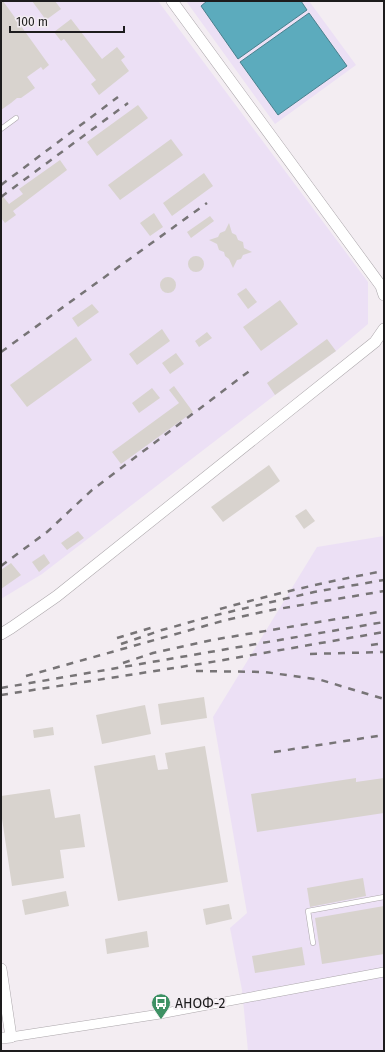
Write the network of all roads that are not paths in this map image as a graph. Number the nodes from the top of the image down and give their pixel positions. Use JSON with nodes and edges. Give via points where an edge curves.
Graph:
{"nodes":[{"id":1,"x":172,"y":1,"type":"edge"},
{"id":2,"x":16,"y":118,"type":"dead end"},
{"id":3,"x":1,"y":129,"type":"edge"},
{"id":4,"x":383,"y":290,"type":"edge"},
{"id":5,"x":384,"y":329,"type":"edge"},
{"id":6,"x":1,"y":634,"type":"edge"},
{"id":7,"x":384,"y":897,"type":"edge"},
{"id":8,"x":313,"y":943,"type":"dead end"},
{"id":9,"x":1,"y":969,"type":"edge"},
{"id":10,"x":384,"y":972,"type":"edge"},
{"id":11,"x":6,"y":1038,"type":"edge"}],
"edges":[{"from":1,"to":4,"type":"street"},
{"from":2,"to":3,"type":"lane"},
{"from":5,"to":6,"type":"street","via":[[375,342],[63,591]]},
{"from":7,"to":8,"type":"lane","via":[[308,911]]},
{"from":9,"to":11,"type":"street"},
{"from":10,"to":11,"type":"street","via":[[166,1013]]}]}
